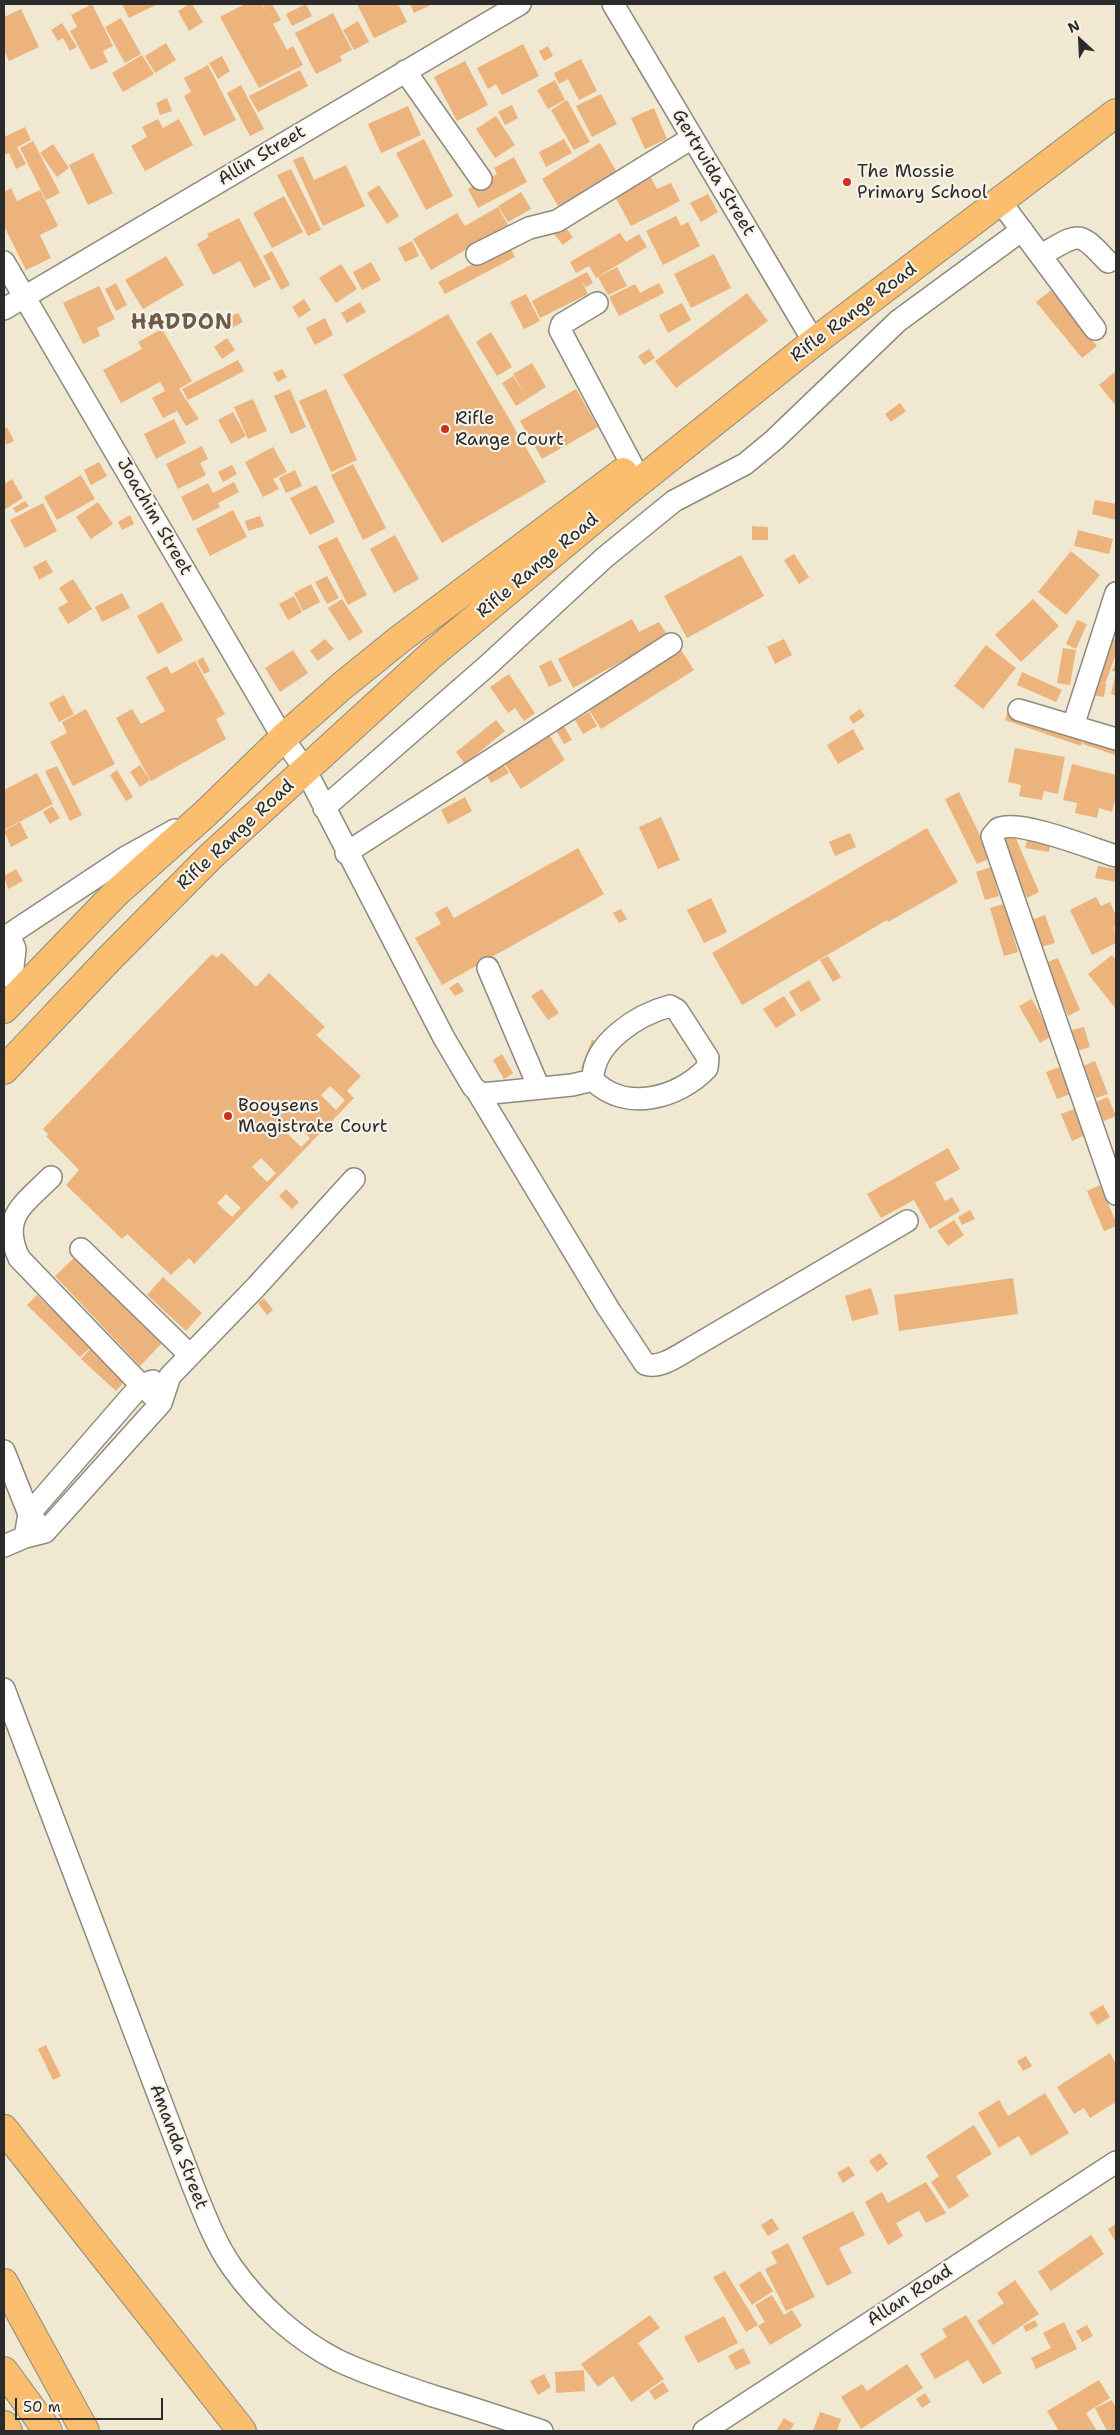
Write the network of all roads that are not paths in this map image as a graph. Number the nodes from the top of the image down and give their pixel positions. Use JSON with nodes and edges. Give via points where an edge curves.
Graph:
{"nodes":[{"id":1,"x":520,"y":4,"type":"edge"},
{"id":2,"x":613,"y":4,"type":"edge"},
{"id":3,"x":405,"y":72,"type":"junction"},
{"id":4,"x":1116,"y":97,"type":"edge"},
{"id":5,"x":1116,"y":113,"type":"edge"},
{"id":6,"x":692,"y":138,"type":"junction"},
{"id":7,"x":481,"y":179,"type":"dead end"},
{"id":8,"x":1000,"y":201,"type":"junction"},
{"id":9,"x":1022,"y":230,"type":"junction"},
{"id":10,"x":477,"y":254,"type":"dead end"},
{"id":11,"x":1041,"y":255,"type":"junction"},
{"id":12,"x":4,"y":262,"type":"edge"},
{"id":13,"x":1108,"y":262,"type":"dead end"},
{"id":14,"x":24,"y":297,"type":"junction"},
{"id":15,"x":596,"y":303,"type":"dead end"},
{"id":16,"x":4,"y":309,"type":"edge"},
{"id":17,"x":1095,"y":330,"type":"dead end"},
{"id":18,"x":811,"y":336,"type":"junction"},
{"id":19,"x":632,"y":465,"type":"junction"},
{"id":20,"x":1116,"y":593,"type":"edge"},
{"id":21,"x":671,"y":644,"type":"dead end"},
{"id":22,"x":1019,"y":710,"type":"dead end"},
{"id":23,"x":1073,"y":726,"type":"junction"},
{"id":24,"x":283,"y":738,"type":"junction"},
{"id":25,"x":1116,"y":739,"type":"edge"},
{"id":26,"x":306,"y":771,"type":"junction"},
{"id":27,"x":324,"y":808,"type":"junction"},
{"id":28,"x":206,"y":813,"type":"junction"},
{"id":29,"x":346,"y":852,"type":"junction"},
{"id":30,"x":1116,"y":856,"type":"edge"},
{"id":31,"x":6,"y":936,"type":"edge"},
{"id":32,"x":488,"y":968,"type":"dead end"},
{"id":33,"x":4,"y":976,"type":"edge"},
{"id":34,"x":4,"y":1010,"type":"edge"},
{"id":35,"x":4,"y":1070,"type":"edge"},
{"id":36,"x":593,"y":1080,"type":"junction"},
{"id":37,"x":539,"y":1088,"type":"junction"},
{"id":38,"x":476,"y":1091,"type":"junction"},
{"id":39,"x":51,"y":1177,"type":"dead end"},
{"id":40,"x":354,"y":1179,"type":"dead end"},
{"id":41,"x":1116,"y":1194,"type":"edge"},
{"id":42,"x":907,"y":1221,"type":"dead end"},
{"id":43,"x":81,"y":1249,"type":"dead end"},
{"id":44,"x":190,"y":1355,"type":"junction"},
{"id":45,"x":170,"y":1376,"type":"junction"},
{"id":46,"x":141,"y":1386,"type":"junction"},
{"id":47,"x":161,"y":1403,"type":"junction"},
{"id":48,"x":4,"y":1451,"type":"edge"},
{"id":49,"x":30,"y":1514,"type":"junction"},
{"id":50,"x":35,"y":1535,"type":"junction"},
{"id":51,"x":4,"y":1546,"type":"edge"},
{"id":52,"x":4,"y":1689,"type":"edge"},
{"id":53,"x":4,"y":2129,"type":"edge"},
{"id":54,"x":1116,"y":2162,"type":"edge"},
{"id":55,"x":4,"y":2283,"type":"edge"},
{"id":56,"x":4,"y":2372,"type":"edge"},
{"id":57,"x":4,"y":2425,"type":"edge"},
{"id":58,"x":8,"y":2431,"type":"edge"},
{"id":59,"x":48,"y":2431,"type":"edge"},
{"id":60,"x":86,"y":2431,"type":"edge"},
{"id":61,"x":242,"y":2431,"type":"edge"},
{"id":62,"x":542,"y":2431,"type":"edge"},
{"id":63,"x":704,"y":2431,"type":"edge"}],
"edges":[{"from":1,"to":3,"type":"street","name":"Allin Street"},
{"from":2,"to":6,"type":"street","name":"Gertruida Street"},
{"from":3,"to":7,"type":"street"},
{"from":3,"to":14,"type":"street","name":"Allin Street"},
{"from":4,"to":18,"type":"main road","name":"Rifle Range Road"},
{"from":5,"to":8,"type":"main road","name":"Rifle Range Road"},
{"from":6,"to":10,"type":"street","via":[[557,220],[529,228]]},
{"from":6,"to":18,"type":"street","name":"Gertruida Street"},
{"from":8,"to":9,"type":"street"},
{"from":8,"to":18,"type":"main road","name":"Rifle Range Road"},
{"from":9,"to":11,"type":"street"},
{"from":9,"to":27,"type":"street","via":[[898,321],[745,464],[674,502],[620,546]]},
{"from":11,"to":13,"type":"street","via":[[1080,237],[1088,239]]},
{"from":11,"to":17,"type":"street"},
{"from":12,"to":14,"type":"street","name":"Joachim Street"},
{"from":14,"to":16,"type":"street","name":"Allin Street"},
{"from":14,"to":24,"type":"street","name":"Joachim Street"},
{"from":15,"to":19,"type":"street","via":[[562,324],[560,330]]},
{"from":18,"to":19,"type":"main road","name":"Rifle Range Road"},
{"from":18,"to":26,"type":"main road","name":"Rifle Range Road","via":[[437,650]]},
{"from":19,"to":24,"type":"main road","name":"Rifle Range Road","via":[[400,639]]},
{"from":20,"to":23,"type":"street"},
{"from":21,"to":29,"type":"street"},
{"from":22,"to":23,"type":"street"},
{"from":23,"to":25,"type":"street"},
{"from":24,"to":26,"type":"street","name":"Joachim Street"},
{"from":24,"to":28,"type":"main road","name":"Rifle Range Road"},
{"from":26,"to":27,"type":"street","name":"Joachim Street"},
{"from":26,"to":35,"type":"main road","name":"Rifle Range Road","via":[[204,863]]},
{"from":27,"to":29,"type":"street","name":"Joachim Street"},
{"from":28,"to":31,"type":"street","via":[[126,857]]},
{"from":28,"to":34,"type":"main road","name":"Rifle Range Road","via":[[116,893]]},
{"from":29,"to":38,"type":"street","name":"Joachim Street","via":[[444,1038]]},
{"from":30,"to":41,"type":"street","via":[[1051,834],[1012,825],[1001,827],[992,836]]},
{"from":31,"to":33,"type":"street","via":[[16,949],[13,967]]},
{"from":32,"to":37,"type":"street"},
{"from":36,"to":36,"type":"street","via":[[614,1094],[640,1099],[680,1089],[707,1068],[708,1058],[677,1010],[670,1006],[627,1026],[613,1039],[602,1052]]},
{"from":36,"to":37,"type":"street"},
{"from":37,"to":38,"type":"street","via":[[481,1094]]},
{"from":38,"to":42,"type":"street","name":"Joachim Street","via":[[608,1308],[645,1364],[650,1366],[663,1363],[698,1344]]},
{"from":39,"to":46,"type":"street","via":[[12,1215],[7,1230],[10,1244],[19,1258]]},
{"from":40,"to":44,"type":"street"},
{"from":43,"to":44,"type":"street"},
{"from":44,"to":45,"type":"street"},
{"from":45,"to":46,"type":"street"},
{"from":45,"to":47,"type":"street"},
{"from":46,"to":47,"type":"street"},
{"from":46,"to":49,"type":"street"},
{"from":47,"to":50,"type":"street"},
{"from":48,"to":49,"type":"street"},
{"from":49,"to":50,"type":"street"},
{"from":50,"to":51,"type":"street"},
{"from":52,"to":62,"type":"street","name":"Amanda Street","via":[[192,2186],[212,2233],[232,2266],[249,2289],[278,2318],[337,2359],[375,2377]]},
{"from":53,"to":61,"type":"main road"},
{"from":54,"to":63,"type":"street","name":"Allan Road"},
{"from":55,"to":60,"type":"main road"},
{"from":56,"to":59,"type":"main road"},
{"from":57,"to":58,"type":"main road"}]}
